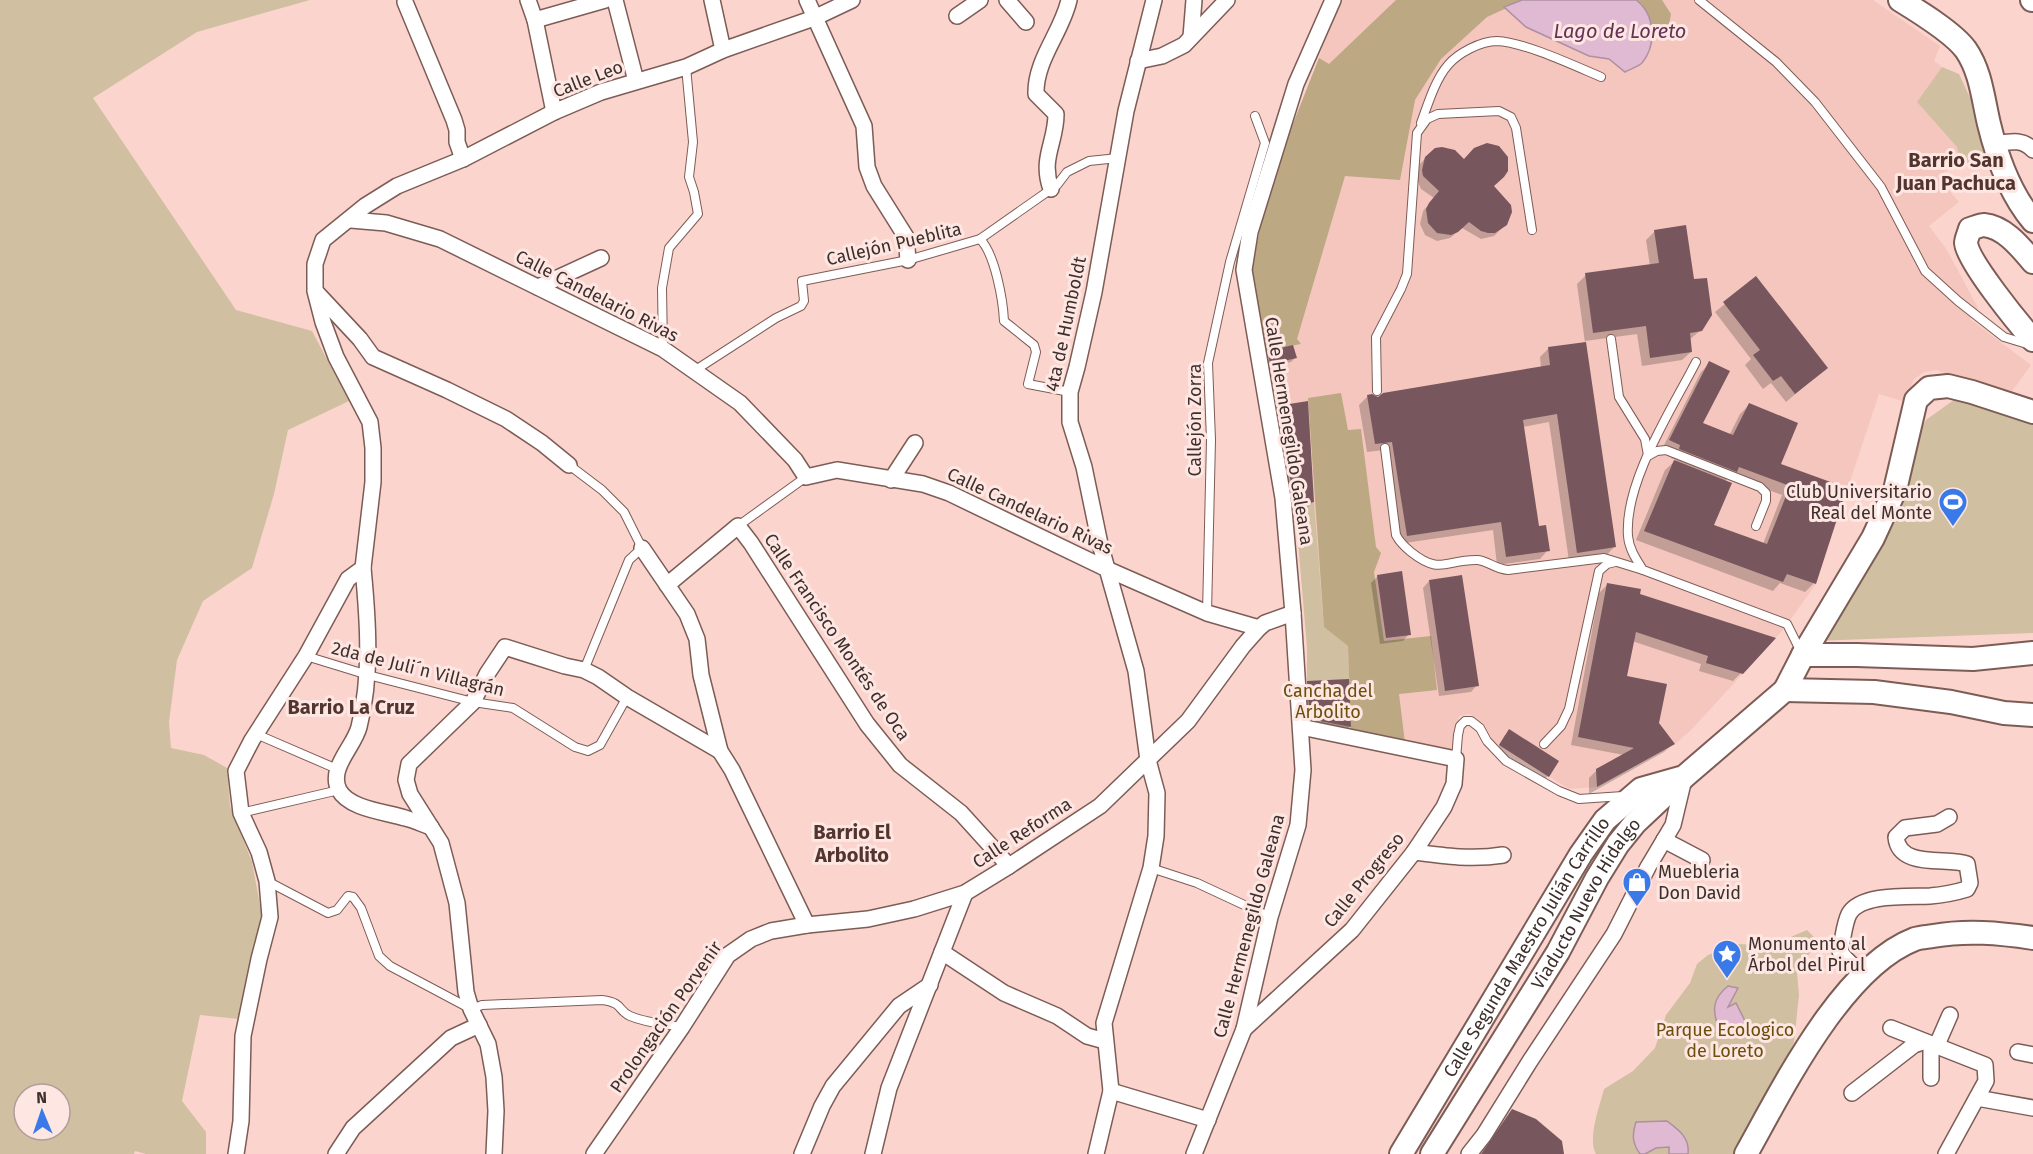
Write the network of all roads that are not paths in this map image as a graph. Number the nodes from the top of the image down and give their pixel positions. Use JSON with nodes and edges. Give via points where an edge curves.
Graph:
{"nodes":[{"id":1,"x":528,"y":0,"type":"edge"},
{"id":2,"x":604,"y":0,"type":"edge"},
{"id":3,"x":615,"y":0,"type":"edge"},
{"id":4,"x":712,"y":0,"type":"edge"},
{"id":5,"x":807,"y":0,"type":"edge"},
{"id":6,"x":852,"y":0,"type":"edge"},
{"id":7,"x":980,"y":0,"type":"edge"},
{"id":8,"x":1007,"y":0,"type":"edge"},
{"id":9,"x":1069,"y":0,"type":"edge"},
{"id":10,"x":1155,"y":0,"type":"edge"},
{"id":11,"x":1194,"y":0,"type":"edge"},
{"id":12,"x":1227,"y":0,"type":"edge"},
{"id":13,"x":1333,"y":0,"type":"edge"},
{"id":14,"x":1699,"y":0,"type":"edge"},
{"id":15,"x":1906,"y":2,"type":"edge"},
{"id":16,"x":405,"y":3,"type":"dead end"},
{"id":17,"x":957,"y":16,"type":"dead end"},
{"id":18,"x":814,"y":18,"type":"junction"},
{"id":19,"x":535,"y":20,"type":"junction"},
{"id":20,"x":1026,"y":22,"type":"dead end"},
{"id":21,"x":1191,"y":37,"type":"junction"},
{"id":22,"x":723,"y":50,"type":"junction"},
{"id":23,"x":1138,"y":60,"type":"junction"},
{"id":24,"x":686,"y":67,"type":"junction"},
{"id":25,"x":1601,"y":77,"type":"dead end"},
{"id":26,"x":636,"y":81,"type":"junction"},
{"id":27,"x":554,"y":112,"type":"junction"},
{"id":28,"x":1255,"y":116,"type":"dead end"},
{"id":29,"x":1417,"y":133,"type":"junction"},
{"id":30,"x":1995,"y":144,"type":"junction"},
{"id":31,"x":2033,"y":150,"type":"edge"},
{"id":32,"x":1118,"y":158,"type":"junction"},
{"id":33,"x":463,"y":159,"type":"junction"},
{"id":34,"x":1051,"y":189,"type":"junction"},
{"id":35,"x":351,"y":219,"type":"junction"},
{"id":36,"x":2033,"y":221,"type":"edge"},
{"id":37,"x":1532,"y":230,"type":"dead end"},
{"id":38,"x":1245,"y":231,"type":"junction"},
{"id":39,"x":980,"y":240,"type":"junction"},
{"id":40,"x":601,"y":258,"type":"dead end"},
{"id":41,"x":908,"y":260,"type":"junction"},
{"id":42,"x":2033,"y":262,"type":"edge"},
{"id":43,"x":538,"y":287,"type":"junction"},
{"id":44,"x":315,"y":291,"type":"junction"},
{"id":45,"x":1611,"y":339,"type":"dead end"},
{"id":46,"x":2033,"y":340,"type":"edge"},
{"id":47,"x":2033,"y":346,"type":"edge"},
{"id":48,"x":663,"y":349,"type":"junction"},
{"id":49,"x":1696,"y":362,"type":"dead end"},
{"id":50,"x":694,"y":371,"type":"junction"},
{"id":51,"x":1377,"y":391,"type":"dead end"},
{"id":52,"x":1070,"y":392,"type":"junction"},
{"id":53,"x":2033,"y":412,"type":"edge"},
{"id":54,"x":915,"y":443,"type":"dead end"},
{"id":55,"x":1385,"y":448,"type":"dead end"},
{"id":56,"x":1648,"y":456,"type":"junction"},
{"id":57,"x":569,"y":465,"type":"joint"},
{"id":58,"x":806,"y":477,"type":"junction"},
{"id":59,"x":891,"y":480,"type":"junction"},
{"id":60,"x":738,"y":526,"type":"junction"},
{"id":61,"x":1756,"y":526,"type":"dead end"},
{"id":62,"x":642,"y":548,"type":"junction"},
{"id":63,"x":1620,"y":562,"type":"junction"},
{"id":64,"x":363,"y":568,"type":"junction"},
{"id":65,"x":1109,"y":570,"type":"junction"},
{"id":66,"x":1643,"y":570,"type":"junction"},
{"id":67,"x":667,"y":585,"type":"junction"},
{"id":68,"x":1207,"y":613,"type":"junction"},
{"id":69,"x":1293,"y":614,"type":"junction"},
{"id":70,"x":1259,"y":628,"type":"junction"},
{"id":71,"x":2033,"y":654,"type":"edge"},
{"id":72,"x":306,"y":656,"type":"junction"},
{"id":73,"x":1803,"y":656,"type":"junction"},
{"id":74,"x":584,"y":670,"type":"junction"},
{"id":75,"x":368,"y":675,"type":"junction"},
{"id":76,"x":1785,"y":690,"type":"junction"},
{"id":77,"x":627,"y":697,"type":"junction"},
{"id":78,"x":473,"y":702,"type":"junction"},
{"id":79,"x":2033,"y":715,"type":"edge"},
{"id":80,"x":1301,"y":727,"type":"junction"},
{"id":81,"x":256,"y":734,"type":"junction"},
{"id":82,"x":1544,"y":744,"type":"dead end"},
{"id":83,"x":720,"y":751,"type":"junction"},
{"id":84,"x":1456,"y":759,"type":"junction"},
{"id":85,"x":1148,"y":760,"type":"junction"},
{"id":86,"x":337,"y":769,"type":"junction"},
{"id":87,"x":1684,"y":777,"type":"junction"},
{"id":88,"x":339,"y":790,"type":"junction"},
{"id":89,"x":1633,"y":795,"type":"junction"},
{"id":90,"x":241,"y":813,"type":"junction"},
{"id":91,"x":1949,"y":817,"type":"dead end"},
{"id":92,"x":431,"y":827,"type":"junction"},
{"id":93,"x":1664,"y":840,"type":"junction"},
{"id":94,"x":1414,"y":852,"type":"junction"},
{"id":95,"x":1503,"y":855,"type":"dead end"},
{"id":96,"x":1702,"y":860,"type":"dead end"},
{"id":97,"x":1009,"y":866,"type":"junction"},
{"id":98,"x":1151,"y":868,"type":"junction"},
{"id":99,"x":267,"y":881,"type":"junction"},
{"id":100,"x":965,"y":893,"type":"junction"},
{"id":101,"x":1270,"y":917,"type":"junction"},
{"id":102,"x":807,"y":925,"type":"junction"},
{"id":103,"x":2033,"y":938,"type":"edge"},
{"id":104,"x":942,"y":952,"type":"junction"},
{"id":105,"x":1863,"y":975,"type":"junction"},
{"id":106,"x":930,"y":985,"type":"junction"},
{"id":107,"x":471,"y":1009,"type":"junction"},
{"id":108,"x":1950,"y":1015,"type":"dead end"},
{"id":109,"x":479,"y":1025,"type":"junction"},
{"id":110,"x":682,"y":1027,"type":"junction"},
{"id":111,"x":1891,"y":1028,"type":"dead end"},
{"id":112,"x":1244,"y":1029,"type":"junction"},
{"id":113,"x":1105,"y":1041,"type":"junction"},
{"id":114,"x":1930,"y":1044,"type":"junction"},
{"id":115,"x":1931,"y":1077,"type":"dead end"},
{"id":116,"x":1111,"y":1091,"type":"junction"},
{"id":117,"x":1852,"y":1093,"type":"dead end"},
{"id":118,"x":1977,"y":1098,"type":"junction"},
{"id":119,"x":2033,"y":1108,"type":"edge"},
{"id":120,"x":1208,"y":1120,"type":"junction"},
{"id":121,"x":236,"y":1154,"type":"edge"},
{"id":122,"x":336,"y":1154,"type":"edge"},
{"id":123,"x":494,"y":1154,"type":"edge"},
{"id":124,"x":594,"y":1154,"type":"edge"},
{"id":125,"x":802,"y":1154,"type":"edge"},
{"id":126,"x":873,"y":1154,"type":"edge"},
{"id":127,"x":1096,"y":1154,"type":"edge"},
{"id":128,"x":1194,"y":1154,"type":"edge"},
{"id":129,"x":1401,"y":1154,"type":"edge"},
{"id":130,"x":1432,"y":1154,"type":"edge"},
{"id":131,"x":1469,"y":1154,"type":"edge"},
{"id":132,"x":1746,"y":1154,"type":"edge"},
{"id":133,"x":1946,"y":1154,"type":"edge"}],
"edges":[{"from":1,"to":19,"type":"street"},
{"from":2,"to":19,"type":"street"},
{"from":3,"to":26,"type":"street"},
{"from":4,"to":22,"type":"street"},
{"from":5,"to":18,"type":"street"},
{"from":6,"to":18,"type":"street","name":"Calle Leo"},
{"from":7,"to":17,"type":"street"},
{"from":8,"to":20,"type":"street"},
{"from":9,"to":34,"type":"street","via":[[1036,83],[1036,94],[1056,114],[1046,174]]},
{"from":10,"to":23,"type":"street","name":"4ta de Humboldt"},
{"from":11,"to":21,"type":"street"},
{"from":12,"to":21,"type":"street"},
{"from":13,"to":38,"type":"street","name":"Calle Hermenegildo Galeana","via":[[1296,84]]},
{"from":14,"to":47,"type":"lane","via":[[1776,62],[1815,102],[1881,187],[1925,271],[2004,337]]},
{"from":15,"to":30,"type":"main road","via":[[1965,49],[1981,81]]},
{"from":16,"to":33,"type":"street","via":[[454,120]]},
{"from":18,"to":22,"type":"street","name":"Calle Leo"},
{"from":18,"to":41,"type":"street","via":[[864,126],[867,167],[874,186],[906,237]]},
{"from":19,"to":27,"type":"street"},
{"from":21,"to":23,"type":"street","via":[[1162,56]]},
{"from":22,"to":24,"type":"street","name":"Calle Leo"},
{"from":23,"to":32,"type":"street","name":"4ta de Humboldt"},
{"from":24,"to":26,"type":"street","name":"Calle Leo"},
{"from":24,"to":48,"type":"lane","via":[[693,142],[689,177],[698,214],[669,248],[662,288]]},
{"from":25,"to":29,"type":"lane","via":[[1524,47],[1496,41],[1472,48],[1448,64]]},
{"from":26,"to":27,"type":"street","name":"Calle Leo"},
{"from":27,"to":33,"type":"street","name":"Calle Leo"},
{"from":28,"to":38,"type":"lane","name":"Callejón Zorra","via":[[1265,142]]},
{"from":29,"to":37,"type":"lane","via":[[1427,119],[1438,114],[1499,111],[1511,117]]},
{"from":29,"to":51,"type":"lane","via":[[1407,274],[1376,337]]},
{"from":30,"to":31,"type":"street","via":[[2018,141]]},
{"from":30,"to":36,"type":"main road","via":[[2012,187]]},
{"from":32,"to":34,"type":"lane","name":"Callejón Pueblita","via":[[1089,161],[1067,172]]},
{"from":32,"to":52,"type":"street","name":"4ta de Humboldt","via":[[1094,292]]},
{"from":33,"to":35,"type":"street","name":"Calle Leo","via":[[397,186]]},
{"from":34,"to":39,"type":"lane","name":"Callejón Pueblita"},
{"from":35,"to":43,"type":"street","name":"Calle Candelario Rivas","via":[[386,223],[440,239]]},
{"from":35,"to":44,"type":"street","name":"Calle Leo","via":[[323,240],[315,264]]},
{"from":38,"to":68,"type":"lane","name":"Callejón Zorra","via":[[1230,262],[1208,363],[1211,440]]},
{"from":38,"to":69,"type":"street","name":"Calle Hermenegildo Galeana","via":[[1244,270],[1283,498]]},
{"from":39,"to":41,"type":"lane","name":"Callejón Pueblita"},
{"from":39,"to":52,"type":"lane","via":[[993,265],[1004,321],[1034,345],[1036,352],[1028,384]]},
{"from":40,"to":43,"type":"street"},
{"from":41,"to":50,"type":"lane","name":"Callejón Pueblita","via":[[802,281],[801,306]]},
{"from":42,"to":46,"type":"main road","via":[[2001,231],[1983,225],[1970,229],[1966,242],[1972,257],[2006,310]]},
{"from":43,"to":48,"type":"street","name":"Calle Candelario Rivas"},
{"from":44,"to":57,"type":"street","via":[[373,357],[506,419]]},
{"from":44,"to":64,"type":"street","name":"Calle Leo","via":[[336,357],[370,422],[373,482]]},
{"from":45,"to":56,"type":"lane","via":[[1619,397],[1646,439]]},
{"from":48,"to":50,"type":"street","name":"Calle Candelario Rivas"},
{"from":49,"to":56,"type":"lane"},
{"from":50,"to":58,"type":"street","name":"Calle Candelario Rivas","via":[[740,404],[795,460]]},
{"from":52,"to":65,"type":"street","name":"4ta de Humboldt","via":[[1070,422]]},
{"from":53,"to":73,"type":"main road","via":[[1948,386],[1929,388],[1916,400],[1895,490],[1873,538]]},
{"from":54,"to":59,"type":"street"},
{"from":55,"to":63,"type":"lane","via":[[1396,535],[1425,563],[1434,566],[1476,560],[1508,570],[1586,559]]},
{"from":56,"to":61,"type":"lane","via":[[1666,450],[1760,487],[1766,501]]},
{"from":56,"to":66,"type":"lane","via":[[1629,512],[1628,538]]},
{"from":57,"to":62,"type":"lane","via":[[624,512]]},
{"from":58,"to":59,"type":"street","name":"Calle Candelario Rivas","via":[[837,470]]},
{"from":58,"to":60,"type":"lane"},
{"from":59,"to":65,"type":"street","name":"Calle Candelario Rivas","via":[[923,484],[949,493]]},
{"from":60,"to":67,"type":"street"},
{"from":60,"to":97,"type":"street","name":"Calle Francisco Montés de Oca","via":[[867,724],[893,757],[961,813]]},
{"from":62,"to":67,"type":"street"},
{"from":62,"to":74,"type":"lane","via":[[629,560]]},
{"from":63,"to":66,"type":"lane"},
{"from":63,"to":82,"type":"lane","via":[[1607,564],[1599,571],[1569,709],[1561,726]]},
{"from":64,"to":72,"type":"street","via":[[348,579]]},
{"from":64,"to":75,"type":"street","name":"Calle Leo"},
{"from":65,"to":68,"type":"street","name":"Calle Candelario Rivas"},
{"from":65,"to":85,"type":"street","name":"4ta de Humboldt","via":[[1136,671]]},
{"from":66,"to":73,"type":"lane","via":[[1787,624]]},
{"from":67,"to":83,"type":"street","via":[[687,614],[697,639],[701,675]]},
{"from":68,"to":70,"type":"street","name":"Calle Candelario Rivas"},
{"from":69,"to":70,"type":"street","name":"Calle Reforma"},
{"from":69,"to":80,"type":"street","name":"Calle Hermenegildo Galeana"},
{"from":70,"to":85,"type":"street","name":"Calle Reforma","via":[[1188,721]]},
{"from":71,"to":73,"type":"main road","via":[[1973,658]]},
{"from":72,"to":75,"type":"lane","name":"2da de Juli´n Villagrán"},
{"from":72,"to":81,"type":"street"},
{"from":73,"to":76,"type":"main road"},
{"from":74,"to":77,"type":"street"},
{"from":74,"to":78,"type":"street","via":[[505,647]]},
{"from":75,"to":78,"type":"lane","name":"2da de Juli´n Villagrán"},
{"from":75,"to":86,"type":"street","name":"Calle Leo","via":[[358,730]]},
{"from":76,"to":79,"type":"main road","via":[[1874,692]]},
{"from":76,"to":87,"type":"main road","name":"Viaducto Nuevo Hidalgo"},
{"from":77,"to":78,"type":"lane","name":"2da de Juli´n Villagrán","via":[[600,744],[588,751],[513,708]]},
{"from":77,"to":83,"type":"street"},
{"from":78,"to":92,"type":"street","via":[[409,764],[406,780],[410,794]]},
{"from":80,"to":84,"type":"street"},
{"from":80,"to":101,"type":"street","name":"Calle Hermenegildo Galeana","via":[[1303,770],[1298,825]]},
{"from":81,"to":86,"type":"lane"},
{"from":81,"to":90,"type":"street","via":[[236,771]]},
{"from":83,"to":102,"type":"street"},
{"from":84,"to":89,"type":"lane","via":[[1460,726],[1471,722],[1506,761],[1560,791],[1579,799]]},
{"from":84,"to":94,"type":"street","name":"Calle Progreso","via":[[1454,784],[1444,807]]},
{"from":85,"to":97,"type":"street","name":"Calle Reforma","via":[[1100,806]]},
{"from":85,"to":98,"type":"street","name":"4ta de Humboldt","via":[[1157,793]]},
{"from":86,"to":88,"type":"street"},
{"from":87,"to":89,"type":"main road","name":"Calle Segunda Maestro Julián Carrillo"},
{"from":87,"to":93,"type":"street","via":[[1673,825]]},
{"from":87,"to":130,"type":"main road","name":"Viaducto Nuevo Hidalgo","via":[[1618,844],[1558,952]]},
{"from":88,"to":90,"type":"lane"},
{"from":88,"to":92,"type":"street","via":[[348,800]]},
{"from":89,"to":129,"type":"main road","name":"Calle Segunda Maestro Julián Carrillo","via":[[1605,820],[1581,854]]},
{"from":90,"to":99,"type":"street"},
{"from":91,"to":105,"type":"street","via":[[1937,824],[1905,828],[1896,837],[1897,844],[1915,858],[1967,864],[1967,889],[1886,898],[1856,907],[1849,915],[1840,951]]},
{"from":92,"to":107,"type":"street","via":[[441,843],[457,903]]},
{"from":93,"to":96,"type":"street"},
{"from":93,"to":131,"type":"street","via":[[1614,934]]},
{"from":94,"to":95,"type":"street","via":[[1453,858]]},
{"from":94,"to":112,"type":"street","name":"Calle Progreso","via":[[1352,930]]},
{"from":97,"to":100,"type":"street","name":"Calle Reforma"},
{"from":98,"to":101,"type":"lane","via":[[1197,883]]},
{"from":98,"to":113,"type":"street","name":"4ta de Humboldt","via":[[1104,1023]]},
{"from":99,"to":107,"type":"lane","via":[[328,913],[337,910],[348,896],[353,897],[362,908],[379,956],[390,966]]},
{"from":99,"to":121,"type":"street","via":[[270,917],[243,1036],[241,1121]]},
{"from":100,"to":102,"type":"street","name":"Prolongación Porvenir","via":[[868,919]]},
{"from":100,"to":104,"type":"street","name":"Calle Reforma"},
{"from":101,"to":112,"type":"street","name":"Calle Hermenegildo Galeana"},
{"from":102,"to":110,"type":"street","name":"Prolongación Porvenir","via":[[771,931],[728,955]]},
{"from":103,"to":105,"type":"main road","via":[[1954,932],[1916,939],[1883,957]]},
{"from":104,"to":106,"type":"street","name":"Calle Reforma"},
{"from":104,"to":113,"type":"street","via":[[1004,993],[1057,1016],[1087,1036]]},
{"from":105,"to":132,"type":"main road","via":[[1792,1070]]},
{"from":106,"to":125,"type":"street","via":[[899,1006],[833,1086]]},
{"from":106,"to":126,"type":"street","name":"Calle Reforma","via":[[889,1088]]},
{"from":107,"to":109,"type":"street"},
{"from":107,"to":110,"type":"lane","via":[[482,1005],[602,1000],[619,1004],[637,1018]]},
{"from":108,"to":114,"type":"street"},
{"from":109,"to":122,"type":"street","via":[[451,1038],[433,1054],[352,1128]]},
{"from":109,"to":123,"type":"street","via":[[488,1044],[495,1077]]},
{"from":110,"to":124,"type":"street","name":"Prolongación Porvenir"},
{"from":111,"to":114,"type":"street"},
{"from":112,"to":120,"type":"street","name":"Calle Hermenegildo Galeana"},
{"from":113,"to":116,"type":"street","name":"4ta de Humboldt"},
{"from":114,"to":115,"type":"street"},
{"from":114,"to":117,"type":"street","via":[[1914,1045]]},
{"from":114,"to":118,"type":"street","via":[[1985,1065],[1986,1081]]},
{"from":116,"to":120,"type":"street"},
{"from":116,"to":127,"type":"street"},
{"from":118,"to":119,"type":"street"},
{"from":118,"to":133,"type":"street"},
{"from":120,"to":128,"type":"street","name":"Calle Hermenegildo Galeana"}]}
